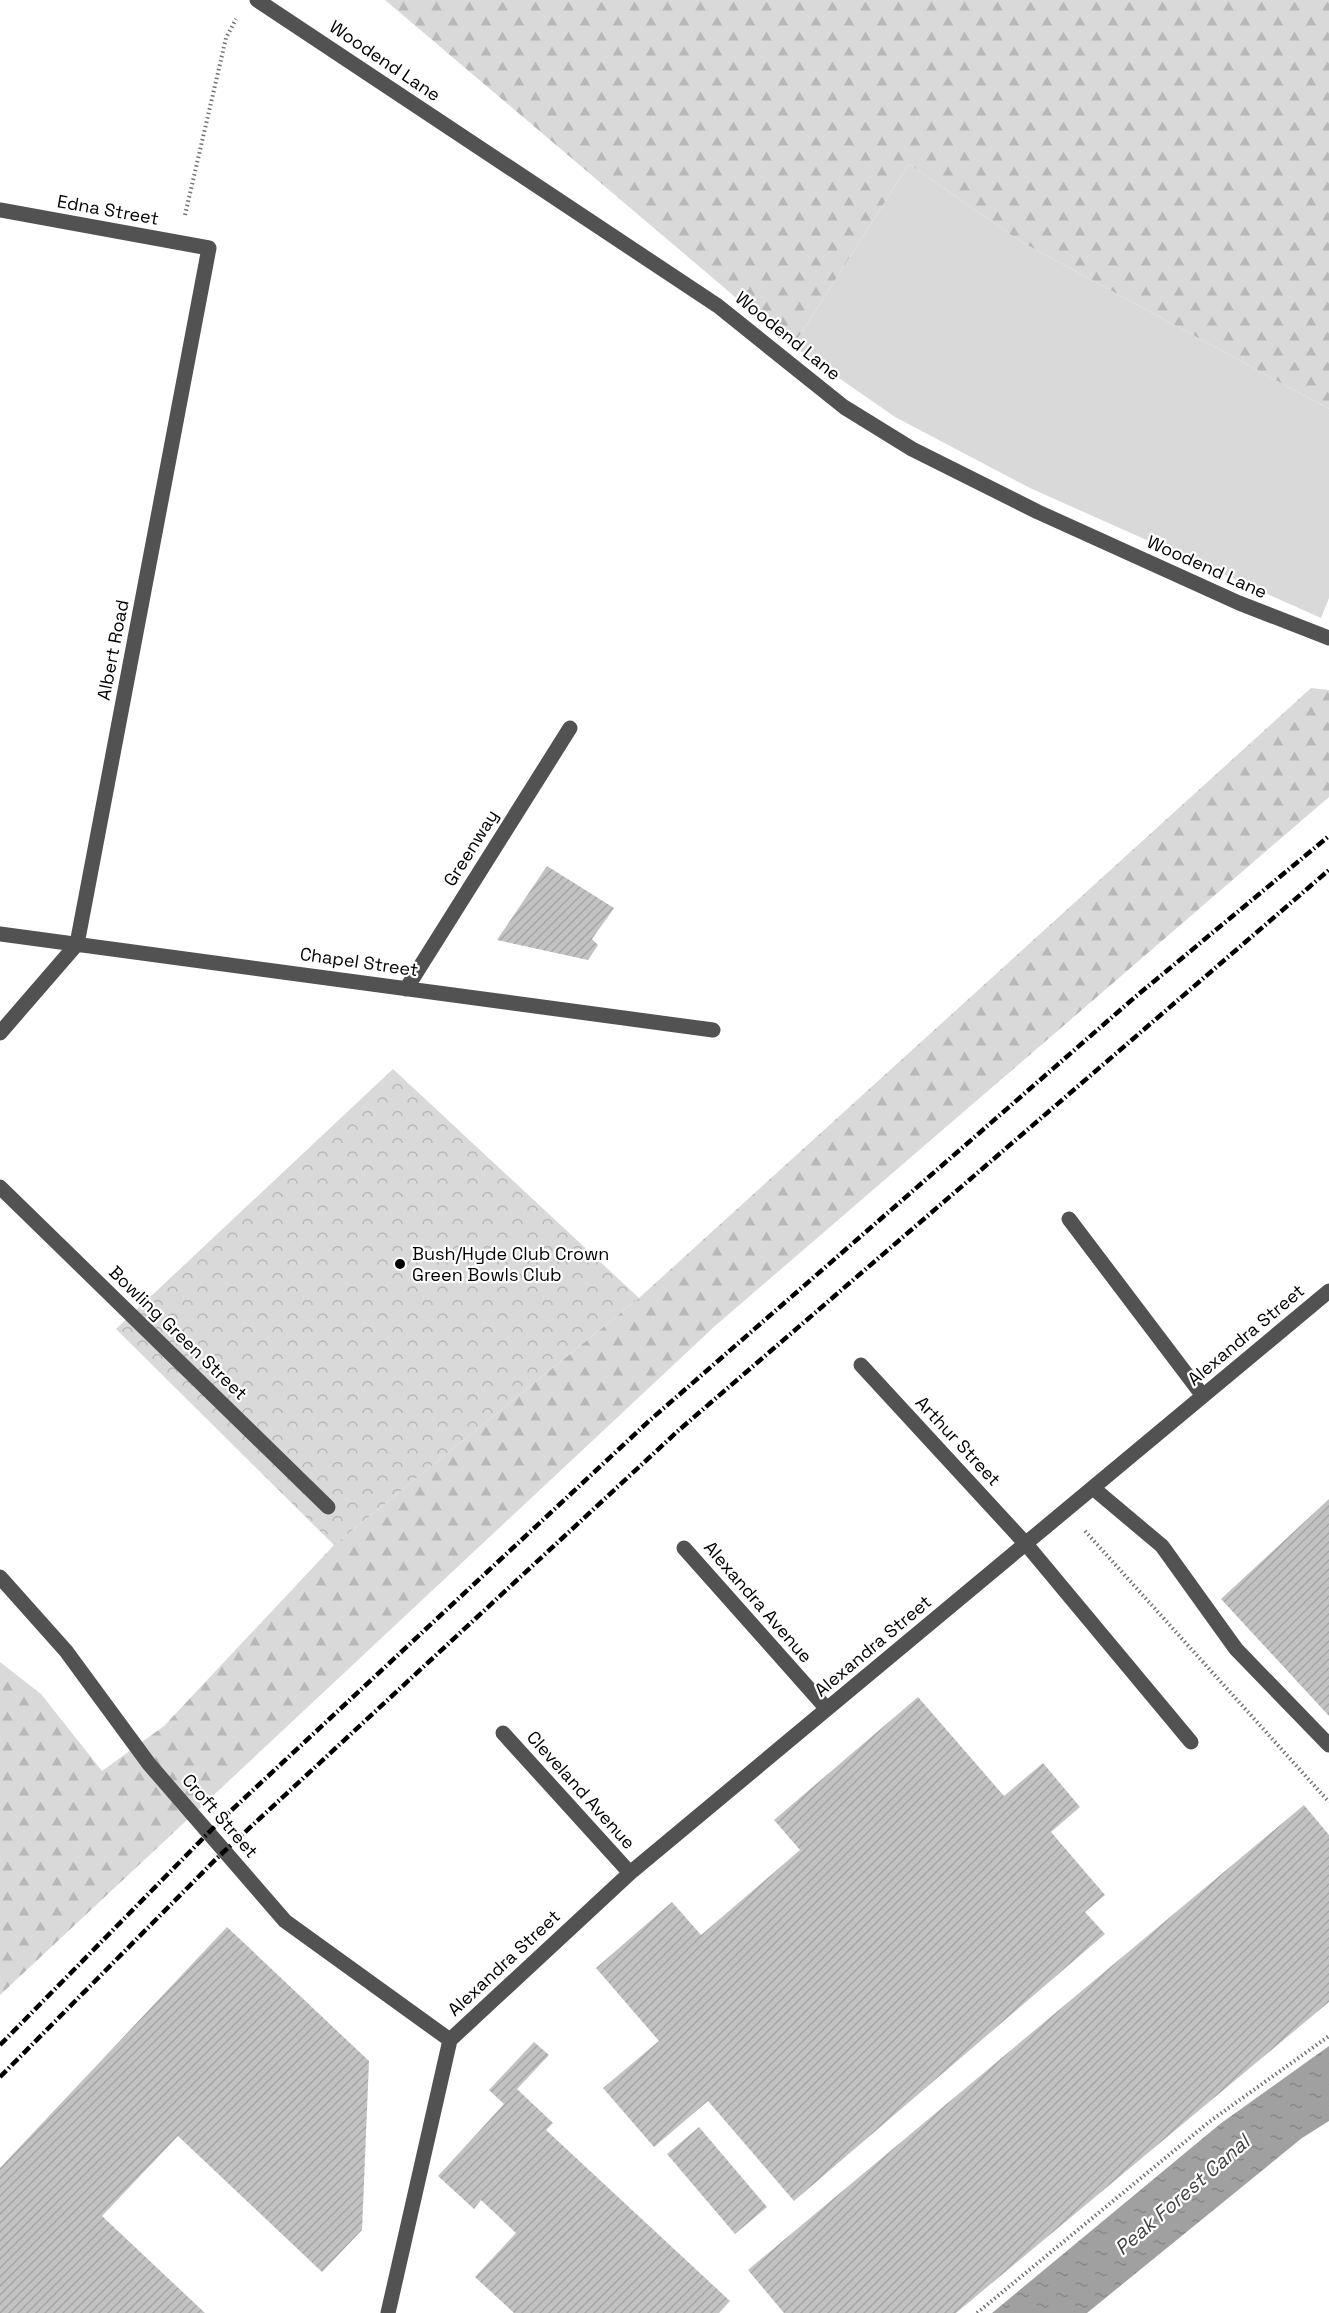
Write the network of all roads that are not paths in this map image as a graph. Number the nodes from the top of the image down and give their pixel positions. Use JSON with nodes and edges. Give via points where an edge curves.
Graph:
{"nodes":[{"id":1,"x":257,"y":0,"type":"edge"},
{"id":2,"x":0,"y":210,"type":"edge"},
{"id":3,"x":209,"y":248,"type":"joint"},
{"id":4,"x":1329,"y":638,"type":"edge"},
{"id":5,"x":570,"y":728,"type":"dead end"},
{"id":6,"x":0,"y":934,"type":"edge"},
{"id":7,"x":77,"y":944,"type":"junction"},
{"id":8,"x":406,"y":988,"type":"junction"},
{"id":9,"x":712,"y":1030,"type":"dead end"},
{"id":10,"x":0,"y":1033,"type":"edge"},
{"id":11,"x":0,"y":1187,"type":"edge"},
{"id":12,"x":1069,"y":1219,"type":"dead end"},
{"id":13,"x":1329,"y":1291,"type":"edge"},
{"id":14,"x":861,"y":1365,"type":"dead end"},
{"id":15,"x":1203,"y":1396,"type":"junction"},
{"id":16,"x":1093,"y":1488,"type":"junction"},
{"id":17,"x":328,"y":1507,"type":"dead end"},
{"id":18,"x":1026,"y":1544,"type":"junction"},
{"id":19,"x":684,"y":1548,"type":"dead end"},
{"id":20,"x":0,"y":1577,"type":"edge"},
{"id":21,"x":827,"y":1709,"type":"junction"},
{"id":22,"x":503,"y":1733,"type":"dead end"},
{"id":23,"x":1191,"y":1742,"type":"dead end"},
{"id":24,"x":1329,"y":1745,"type":"edge"},
{"id":25,"x":630,"y":1873,"type":"junction"},
{"id":26,"x":450,"y":2040,"type":"junction"},
{"id":27,"x":388,"y":2313,"type":"edge"}],
"edges":[{"from":1,"to":4,"type":"street","name":"Woodend Lane","via":[[718,306],[844,407],[912,449],[1154,565]]},
{"from":2,"to":3,"type":"street","name":"Edna Street"},
{"from":3,"to":7,"type":"street","name":"Albert Road"},
{"from":5,"to":8,"type":"street","name":"Greenway"},
{"from":6,"to":7,"type":"street","name":"Chapel Street"},
{"from":7,"to":8,"type":"street","name":"Chapel Street"},
{"from":7,"to":10,"type":"street"},
{"from":8,"to":9,"type":"street","name":"Chapel Street"},
{"from":11,"to":17,"type":"street","name":"Bowling Green Street"},
{"from":12,"to":15,"type":"street"},
{"from":13,"to":15,"type":"street","name":"Alexandra Street"},
{"from":14,"to":18,"type":"street","name":"Arthur Street"},
{"from":15,"to":16,"type":"street","name":"Alexandra Street"},
{"from":16,"to":18,"type":"street","name":"Alexandra Street"},
{"from":16,"to":24,"type":"street","via":[[1162,1546],[1236,1648]]},
{"from":18,"to":21,"type":"street","name":"Alexandra Street"},
{"from":18,"to":23,"type":"street","name":"Arthur Street"},
{"from":19,"to":21,"type":"street","name":"Alexandra Avenue"},
{"from":20,"to":26,"type":"street","name":"Croft Street","via":[[66,1650],[149,1764],[285,1921]]},
{"from":21,"to":25,"type":"street","name":"Alexandra Street"},
{"from":22,"to":25,"type":"street","name":"Cleveland Avenue"},
{"from":25,"to":26,"type":"street","name":"Alexandra Street"},
{"from":26,"to":27,"type":"street"}]}
